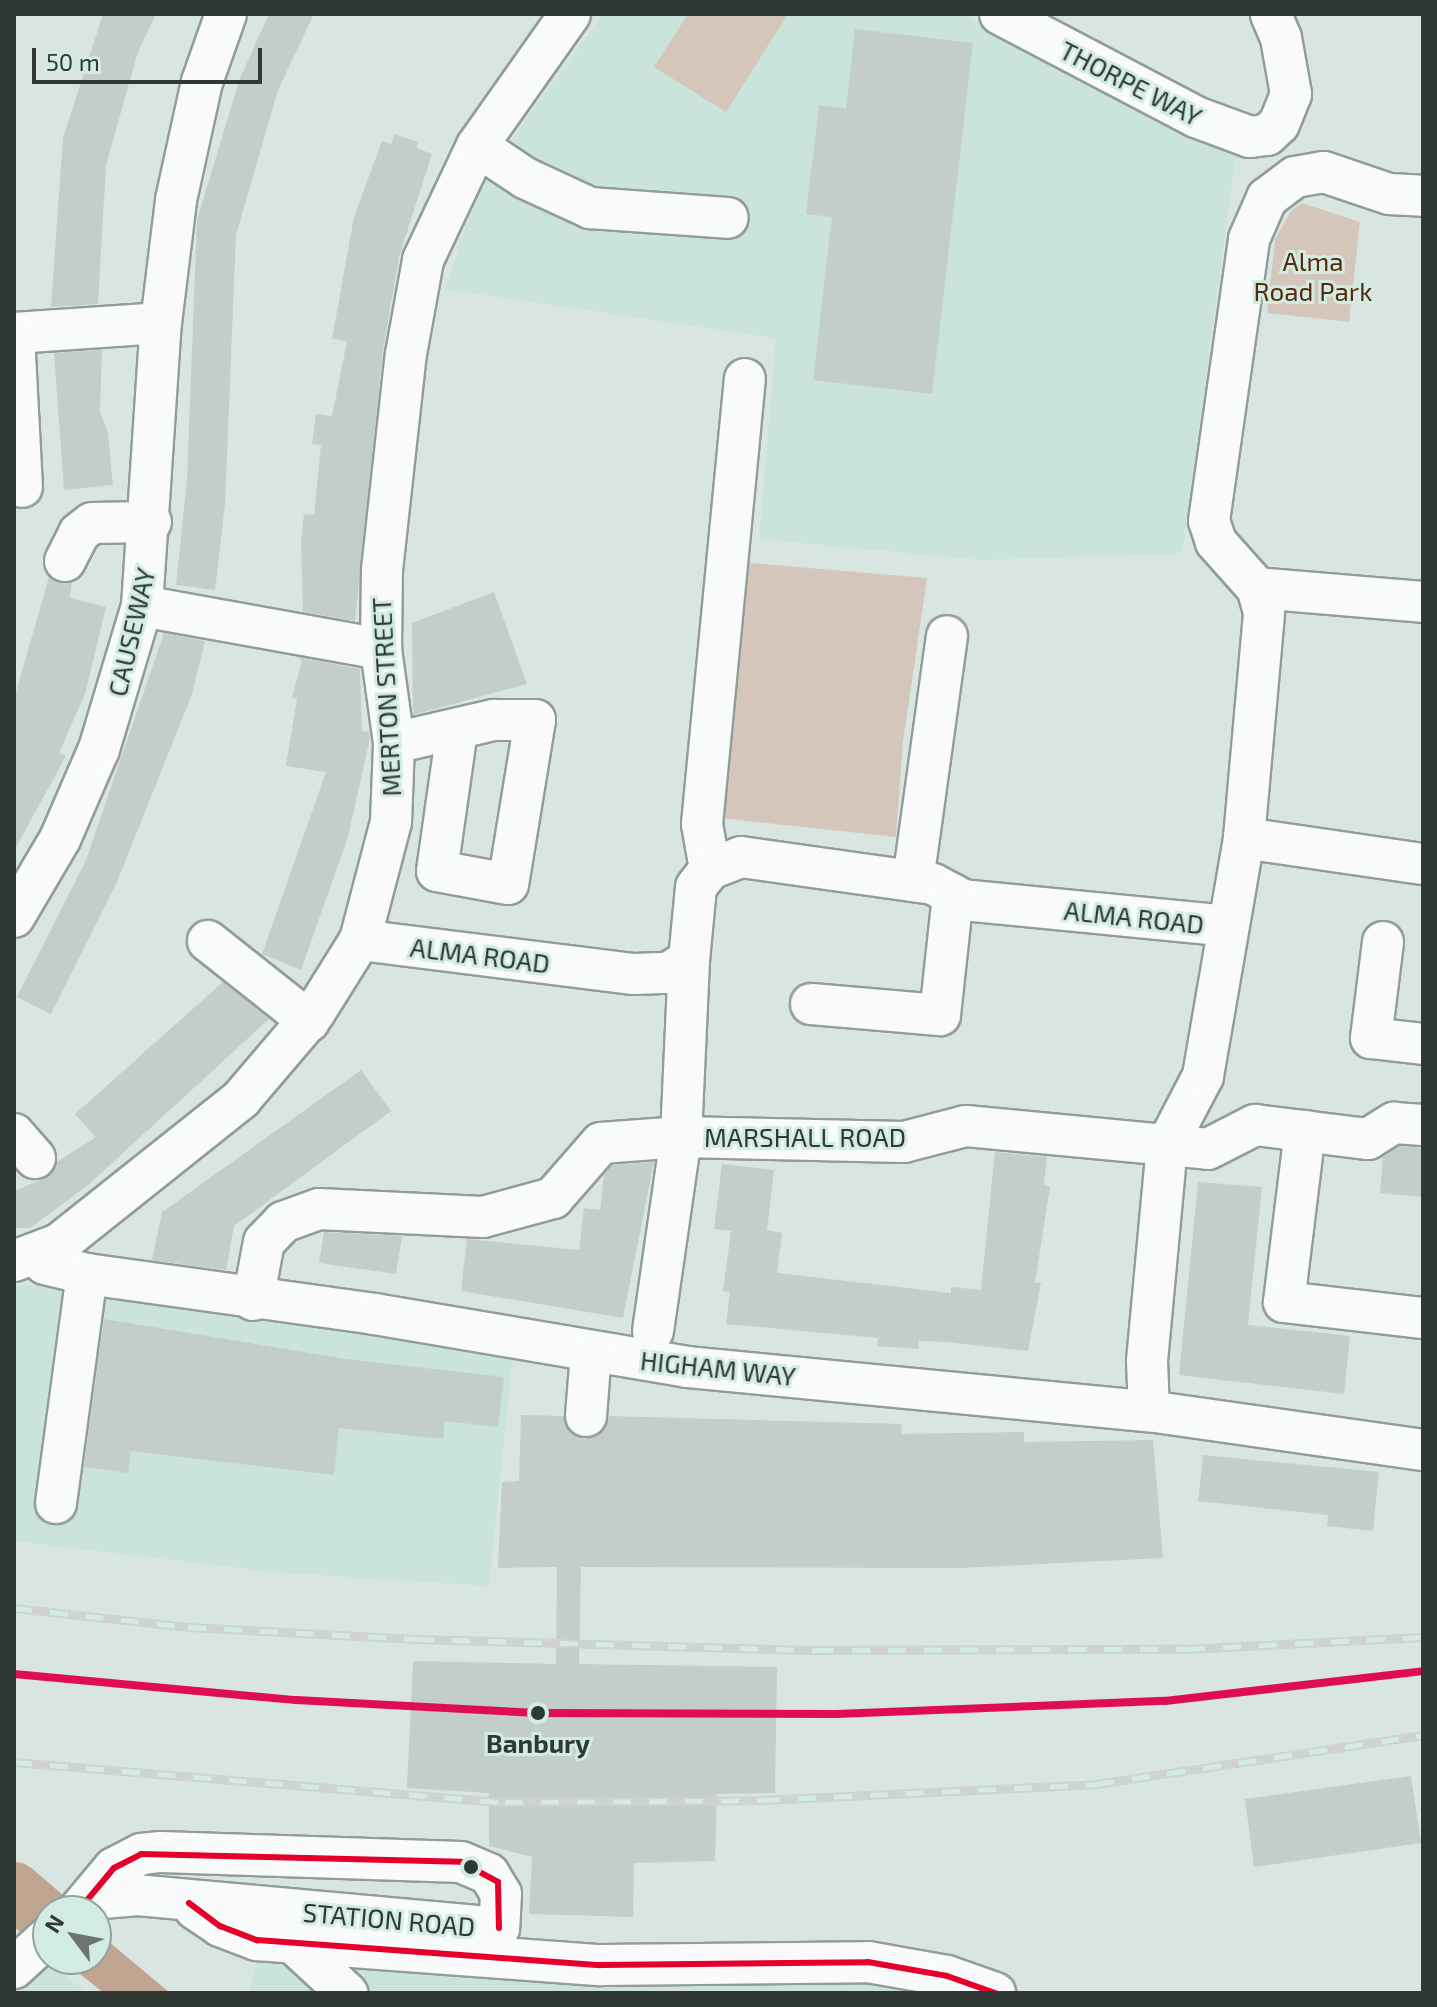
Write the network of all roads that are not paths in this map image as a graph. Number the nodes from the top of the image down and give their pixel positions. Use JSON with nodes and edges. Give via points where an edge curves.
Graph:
{"nodes":[{"id":1,"x":226,"y":14,"type":"edge"},
{"id":2,"x":570,"y":14,"type":"edge"},
{"id":3,"x":1000,"y":14,"type":"edge"},
{"id":4,"x":1271,"y":14,"type":"edge"},
{"id":5,"x":477,"y":146,"type":"junction"},
{"id":6,"x":1423,"y":196,"type":"edge"},
{"id":7,"x":728,"y":218,"type":"dead end"},
{"id":8,"x":161,"y":323,"type":"junction"},
{"id":9,"x":14,"y":334,"type":"edge"},
{"id":10,"x":745,"y":379,"type":"dead end"},
{"id":11,"x":22,"y":487,"type":"dead end"},
{"id":12,"x":151,"y":522,"type":"junction"},
{"id":13,"x":65,"y":561,"type":"dead end"},
{"id":14,"x":1257,"y":588,"type":"junction"},
{"id":15,"x":1423,"y":602,"type":"edge"},
{"id":16,"x":142,"y":606,"type":"junction"},
{"id":17,"x":947,"y":636,"type":"dead end"},
{"id":18,"x":381,"y":649,"type":"junction"},
{"id":19,"x":457,"y":731,"type":"dead end"},
{"id":20,"x":394,"y":743,"type":"junction"},
{"id":21,"x":1244,"y":838,"type":"junction"},
{"id":22,"x":1423,"y":864,"type":"edge"},
{"id":23,"x":710,"y":869,"type":"junction"},
{"id":24,"x":913,"y":881,"type":"junction"},
{"id":25,"x":953,"y":895,"type":"junction"},
{"id":26,"x":14,"y":917,"type":"edge"},
{"id":27,"x":1226,"y":926,"type":"junction"},
{"id":28,"x":360,"y":940,"type":"junction"},
{"id":29,"x":208,"y":941,"type":"dead end"},
{"id":30,"x":1383,"y":942,"type":"dead end"},
{"id":31,"x":689,"y":960,"type":"junction"},
{"id":32,"x":811,"y":1004,"type":"dead end"},
{"id":33,"x":309,"y":1021,"type":"junction"},
{"id":34,"x":1423,"y":1044,"type":"edge"},
{"id":35,"x":1423,"y":1125,"type":"edge"},
{"id":36,"x":1305,"y":1131,"type":"junction"},
{"id":37,"x":681,"y":1137,"type":"junction"},
{"id":38,"x":1167,"y":1145,"type":"junction"},
{"id":39,"x":25,"y":1258,"type":"edge"},
{"id":40,"x":87,"y":1274,"type":"junction"},
{"id":41,"x":253,"y":1300,"type":"junction"},
{"id":42,"x":1423,"y":1318,"type":"edge"},
{"id":43,"x":653,"y":1331,"type":"dead end"},
{"id":44,"x":591,"y":1352,"type":"junction"},
{"id":45,"x":1149,"y":1411,"type":"junction"},
{"id":46,"x":586,"y":1416,"type":"dead end"},
{"id":47,"x":1418,"y":1446,"type":"edge"},
{"id":48,"x":56,"y":1503,"type":"dead end"},
{"id":49,"x":92,"y":1895,"type":"edge"},
{"id":50,"x":110,"y":1895,"type":"edge"},
{"id":51,"x":189,"y":1903,"type":"junction"},
{"id":52,"x":293,"y":1943,"type":"junction"},
{"id":53,"x":32,"y":1951,"type":"edge"},
{"id":54,"x":14,"y":1967,"type":"edge"},
{"id":55,"x":14,"y":1986,"type":"edge"},
{"id":56,"x":24,"y":1993,"type":"edge"},
{"id":57,"x":347,"y":1993,"type":"edge"},
{"id":58,"x":995,"y":1993,"type":"edge"}],
"edges":[{"from":1,"to":8,"type":"street","name":"CAUSEWAY","via":[[202,82],[176,200]]},
{"from":2,"to":5,"type":"street","name":"MERTON STREET"},
{"from":3,"to":4,"type":"street","name":"THORPE WAY","via":[[1196,117],[1250,137],[1267,135],[1279,124],[1291,94]]},
{"from":5,"to":7,"type":"street","via":[[525,178],[590,208]]},
{"from":5,"to":18,"type":"street","name":"MERTON STREET","via":[[440,219],[417,289],[384,528]]},
{"from":6,"to":14,"type":"street","via":[[1389,194],[1324,172],[1295,177],[1267,198],[1249,239],[1209,521],[1216,542]]},
{"from":8,"to":9,"type":"street"},
{"from":8,"to":12,"type":"street","name":"CAUSEWAY"},
{"from":9,"to":11,"type":"street"},
{"from":10,"to":23,"type":"street","via":[[702,824]]},
{"from":12,"to":13,"type":"street","via":[[92,523],[79,533]]},
{"from":12,"to":16,"type":"street","name":"CAUSEWAY"},
{"from":14,"to":15,"type":"street"},
{"from":14,"to":21,"type":"street","name":"ALMA ROAD","via":[[1264,612]]},
{"from":16,"to":18,"type":"street"},
{"from":16,"to":26,"type":"street","name":"CAUSEWAY","via":[[99,749],[60,839]]},
{"from":17,"to":24,"type":"street"},
{"from":18,"to":20,"type":"street","name":"MERTON STREET"},
{"from":19,"to":20,"type":"street"},
{"from":20,"to":28,"type":"street","name":"MERTON STREET","via":[[391,822]]},
{"from":21,"to":22,"type":"street"},
{"from":21,"to":27,"type":"street","name":"ALMA ROAD"},
{"from":23,"to":24,"type":"street","name":"ALMA ROAD","via":[[741,857]]},
{"from":23,"to":31,"type":"street","via":[[696,887]]},
{"from":24,"to":25,"type":"street","name":"ALMA ROAD"},
{"from":25,"to":27,"type":"street","name":"ALMA ROAD"},
{"from":25,"to":32,"type":"street","via":[[940,1015]]},
{"from":27,"to":38,"type":"street","via":[[1203,1076]]},
{"from":28,"to":31,"type":"street","name":"ALMA ROAD","via":[[634,974],[668,973]]},
{"from":28,"to":33,"type":"street","name":"MERTON STREET"},
{"from":29,"to":33,"type":"street"},
{"from":30,"to":34,"type":"street","via":[[1371,1038]]},
{"from":31,"to":37,"type":"street"},
{"from":33,"to":39,"type":"street","name":"MERTON STREET","via":[[241,1099],[190,1143],[59,1244]]},
{"from":35,"to":36,"type":"street","name":"MARSHALL ROAD","via":[[1394,1123],[1368,1139]]},
{"from":36,"to":38,"type":"street","name":"MARSHALL ROAD","via":[[1255,1125],[1208,1149]]},
{"from":36,"to":42,"type":"street","via":[[1284,1302]]},
{"from":37,"to":38,"type":"street","name":"MARSHALL ROAD","via":[[939,1144],[966,1126]]},
{"from":37,"to":41,"type":"street","name":"MARSHALL ROAD","via":[[601,1143],[553,1198],[483,1217],[319,1209],[283,1222],[264,1242]]},
{"from":37,"to":43,"type":"street","name":"MARSHALL ROAD"},
{"from":38,"to":45,"type":"street","via":[[1147,1361]]},
{"from":39,"to":40,"type":"street","name":"HIGHAM WAY"},
{"from":40,"to":41,"type":"street","name":"HIGHAM WAY"},
{"from":40,"to":48,"type":"street"},
{"from":41,"to":44,"type":"street","name":"HIGHAM WAY","via":[[375,1314]]},
{"from":44,"to":45,"type":"street","name":"HIGHAM WAY"},
{"from":44,"to":46,"type":"street"},
{"from":45,"to":47,"type":"street","name":"HIGHAM WAY"},
{"from":49,"to":51,"type":"street","name":"STATION ROAD","via":[[114,1868],[141,1854],[461,1862],[498,1882],[499,1928]]},
{"from":50,"to":51,"type":"street","name":"STATION ROAD"},
{"from":51,"to":52,"type":"street","via":[[237,1934]]},
{"from":52,"to":57,"type":"street"},
{"from":52,"to":58,"type":"street","via":[[600,1965],[868,1962],[947,1976]]},
{"from":53,"to":54,"type":"street"},
{"from":55,"to":56,"type":"street"}]}
